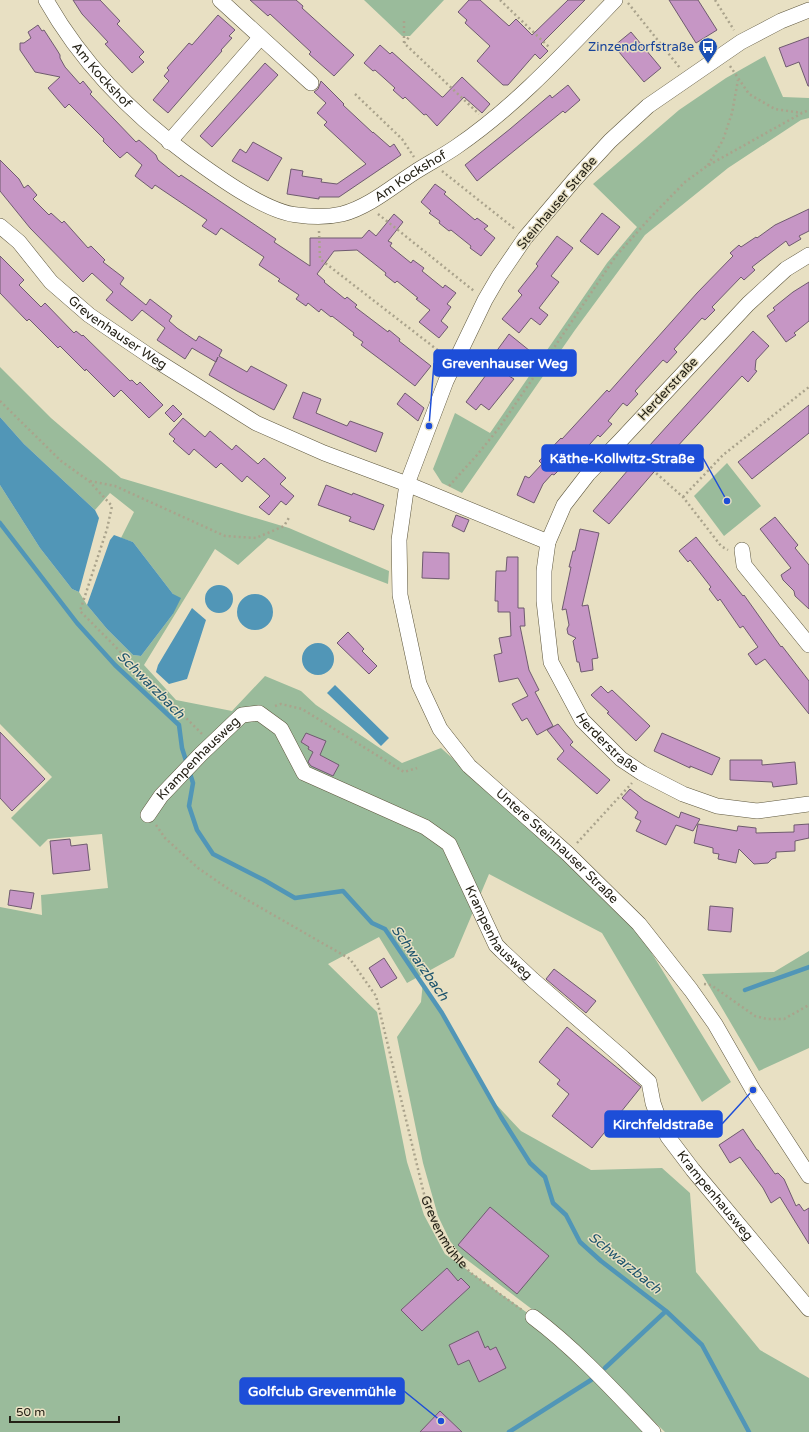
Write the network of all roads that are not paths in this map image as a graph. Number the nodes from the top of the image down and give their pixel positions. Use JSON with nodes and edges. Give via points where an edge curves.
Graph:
{"nodes":[{"id":1,"x":46,"y":0,"type":"edge"},
{"id":2,"x":220,"y":0,"type":"edge"},
{"id":3,"x":615,"y":0,"type":"edge"},
{"id":4,"x":802,"y":8,"type":"edge"},
{"id":5,"x":260,"y":38,"type":"junction"},
{"id":6,"x":311,"y":83,"type":"dead end"},
{"id":7,"x":169,"y":142,"type":"junction"},
{"id":8,"x":0,"y":226,"type":"edge"},
{"id":9,"x":809,"y":255,"type":"edge"},
{"id":10,"x":407,"y":484,"type":"junction"},
{"id":11,"x":548,"y":542,"type":"junction"},
{"id":12,"x":742,"y":550,"type":"road end"},
{"id":13,"x":809,"y":645,"type":"edge"},
{"id":14,"x":809,"y":804,"type":"edge"},
{"id":15,"x":148,"y":815,"type":"road end"},
{"id":16,"x":803,"y":1155,"type":"edge"},
{"id":17,"x":809,"y":1176,"type":"edge"},
{"id":18,"x":809,"y":1309,"type":"edge"},
{"id":19,"x":533,"y":1317,"type":"road end"},
{"id":20,"x":653,"y":1432,"type":"edge"}],
"edges":[{"from":1,"to":7,"type":"street","name":"Am Kockshof","via":[[86,59],[124,102]]},
{"from":2,"to":5,"type":"street"},
{"from":3,"to":7,"type":"street","name":"Am Kockshof","via":[[532,86],[456,148],[366,204],[342,214],[297,216],[277,211],[238,189]]},
{"from":4,"to":10,"type":"street","name":"Steinhauser Straße","via":[[722,54],[648,106],[575,179],[525,238],[485,300],[454,364]]},
{"from":5,"to":6,"type":"street"},
{"from":5,"to":7,"type":"street"},
{"from":8,"to":10,"type":"street","name":"Grevenhauser Weg","via":[[18,242],[51,282],[89,315],[154,359],[256,423],[324,453]]},
{"from":9,"to":11,"type":"street","name":"Herderstraße","via":[[786,269],[748,304],[588,474],[564,506]]},
{"from":10,"to":11,"type":"street"},
{"from":10,"to":16,"type":"street","name":"Untere Steinhauser Straße","via":[[399,540],[400,594],[419,684],[440,729],[469,766],[567,853],[639,924],[691,990],[753,1090]]},
{"from":11,"to":14,"type":"street","name":"Herderstraße","via":[[544,571],[544,601],[551,662],[582,720],[621,759],[642,773],[684,794],[717,806],[757,811]]},
{"from":12,"to":13,"type":"street","via":[[744,564]]},
{"from":15,"to":18,"type":"street","name":"Krampenhausweg","via":[[161,796],[242,715],[259,712],[281,729],[304,773],[426,827],[449,844],[496,945],[649,1082],[653,1103],[668,1137]]},
{"from":16,"to":17,"type":"street","name":"Untere Steinhauser Straße"},
{"from":19,"to":20,"type":"street","via":[[588,1365]]}]}
